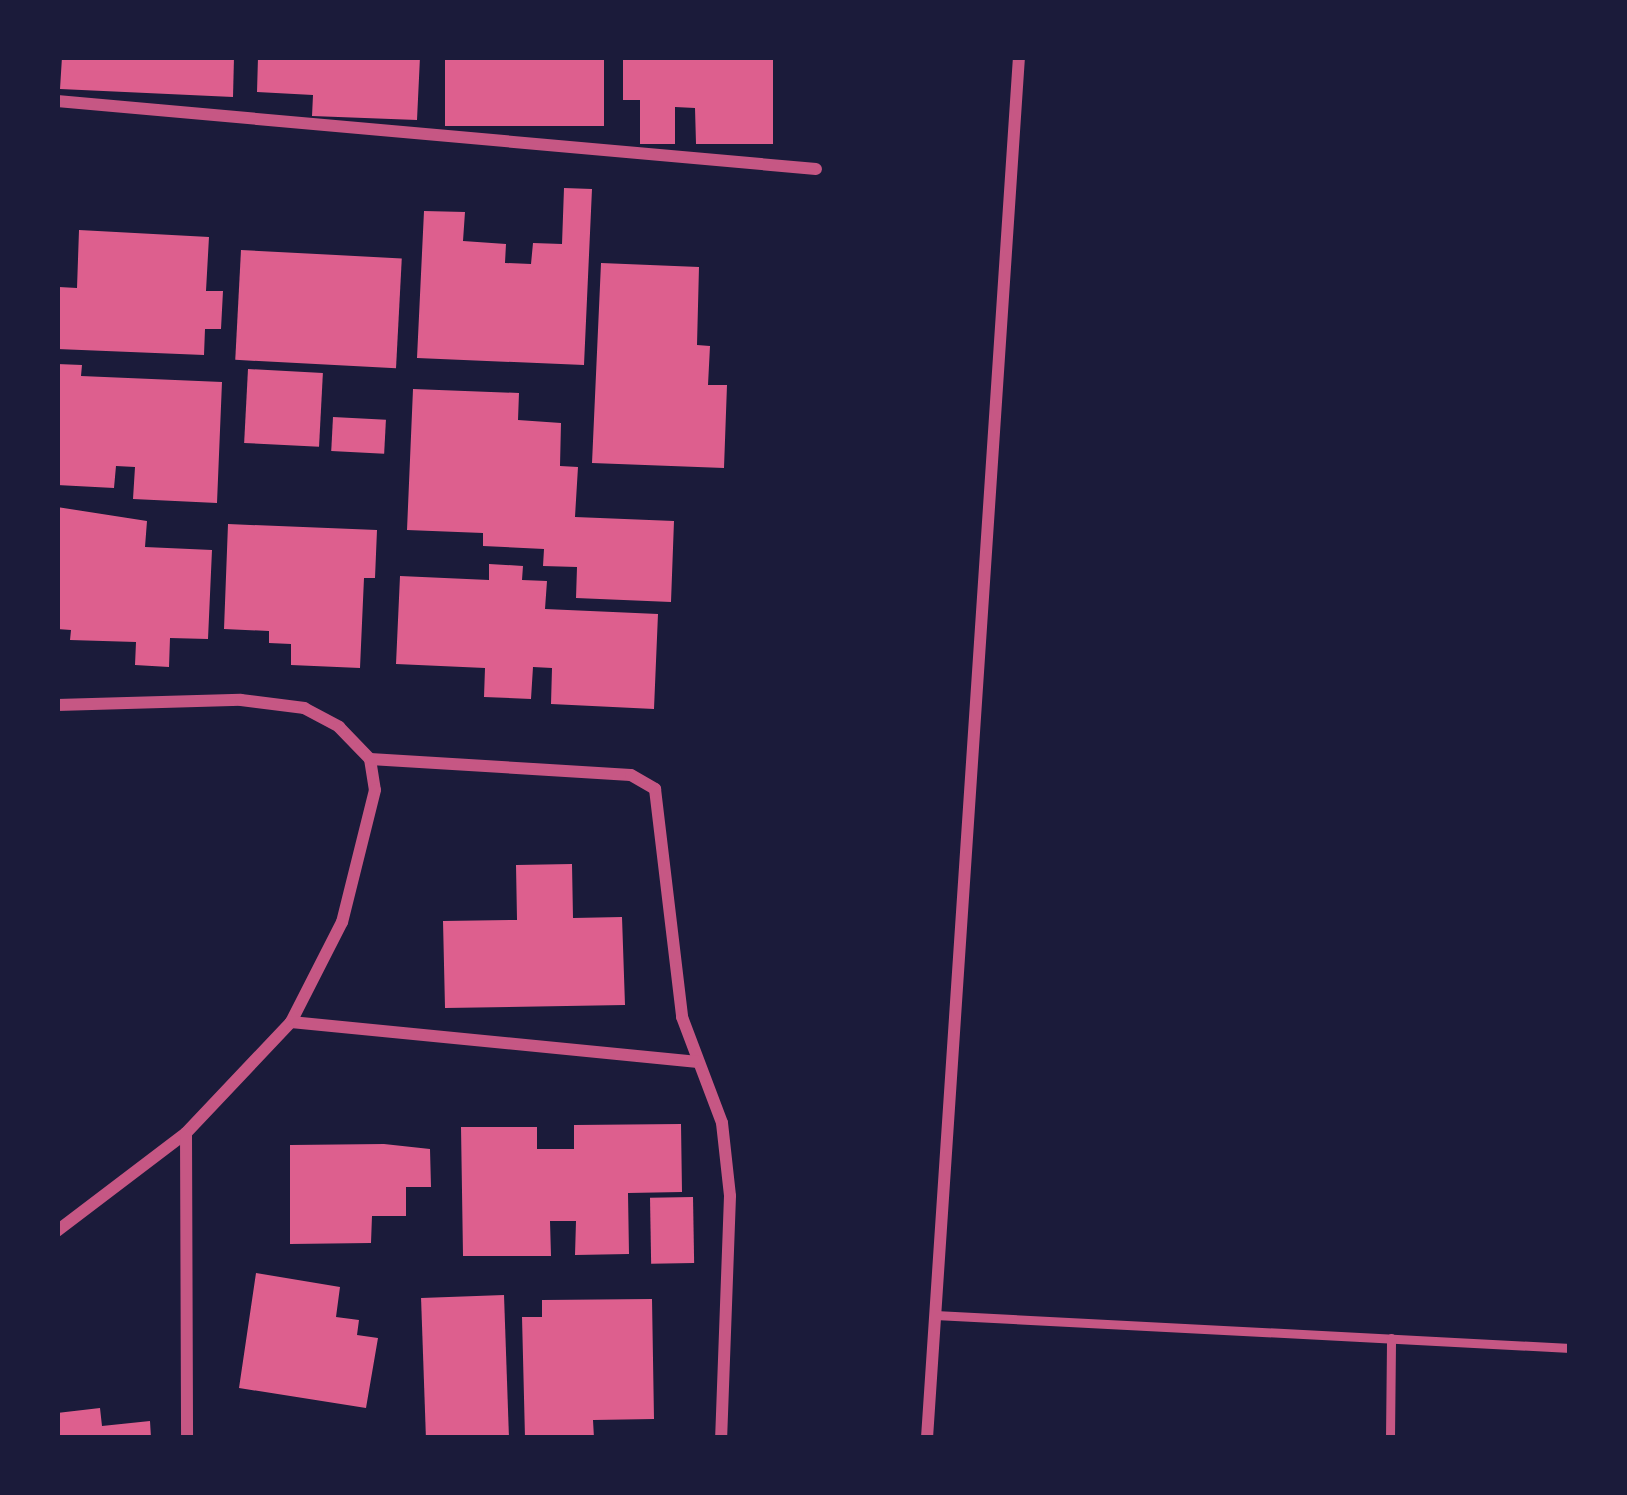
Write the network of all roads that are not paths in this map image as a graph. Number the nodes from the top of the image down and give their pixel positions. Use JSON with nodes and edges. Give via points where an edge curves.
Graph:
{"nodes":[{"id":1,"x":1019,"y":57,"type":"edge"},
{"id":2,"x":57,"y":101,"type":"edge"},
{"id":3,"x":816,"y":169,"type":"dead end"},
{"id":4,"x":57,"y":705,"type":"edge"},
{"id":5,"x":370,"y":759,"type":"junction"},
{"id":6,"x":291,"y":1022,"type":"junction"},
{"id":7,"x":698,"y":1062,"type":"junction"},
{"id":8,"x":186,"y":1133,"type":"junction"},
{"id":9,"x":57,"y":1231,"type":"edge"},
{"id":10,"x":935,"y":1315,"type":"junction"},
{"id":11,"x":1391,"y":1338,"type":"junction"},
{"id":12,"x":1570,"y":1348,"type":"edge"},
{"id":13,"x":187,"y":1438,"type":"edge"},
{"id":14,"x":721,"y":1438,"type":"edge"},
{"id":15,"x":927,"y":1438,"type":"edge"},
{"id":16,"x":1390,"y":1438,"type":"edge"}],
"edges":[{"from":1,"to":10,"type":"street"},
{"from":2,"to":3,"type":"street"},
{"from":4,"to":5,"type":"street","via":[[241,700],[304,708]]},
{"from":5,"to":6,"type":"street","via":[[370,818],[342,922]]},
{"from":5,"to":7,"type":"street","via":[[631,775],[655,788],[682,1016]]},
{"from":6,"to":7,"type":"street"},
{"from":6,"to":8,"type":"street"},
{"from":7,"to":14,"type":"street","via":[[722,1123],[730,1196]]},
{"from":8,"to":9,"type":"street"},
{"from":8,"to":13,"type":"street"},
{"from":10,"to":11,"type":"lane"},
{"from":10,"to":15,"type":"street"},
{"from":11,"to":12,"type":"lane"},
{"from":11,"to":16,"type":"lane"}]}
